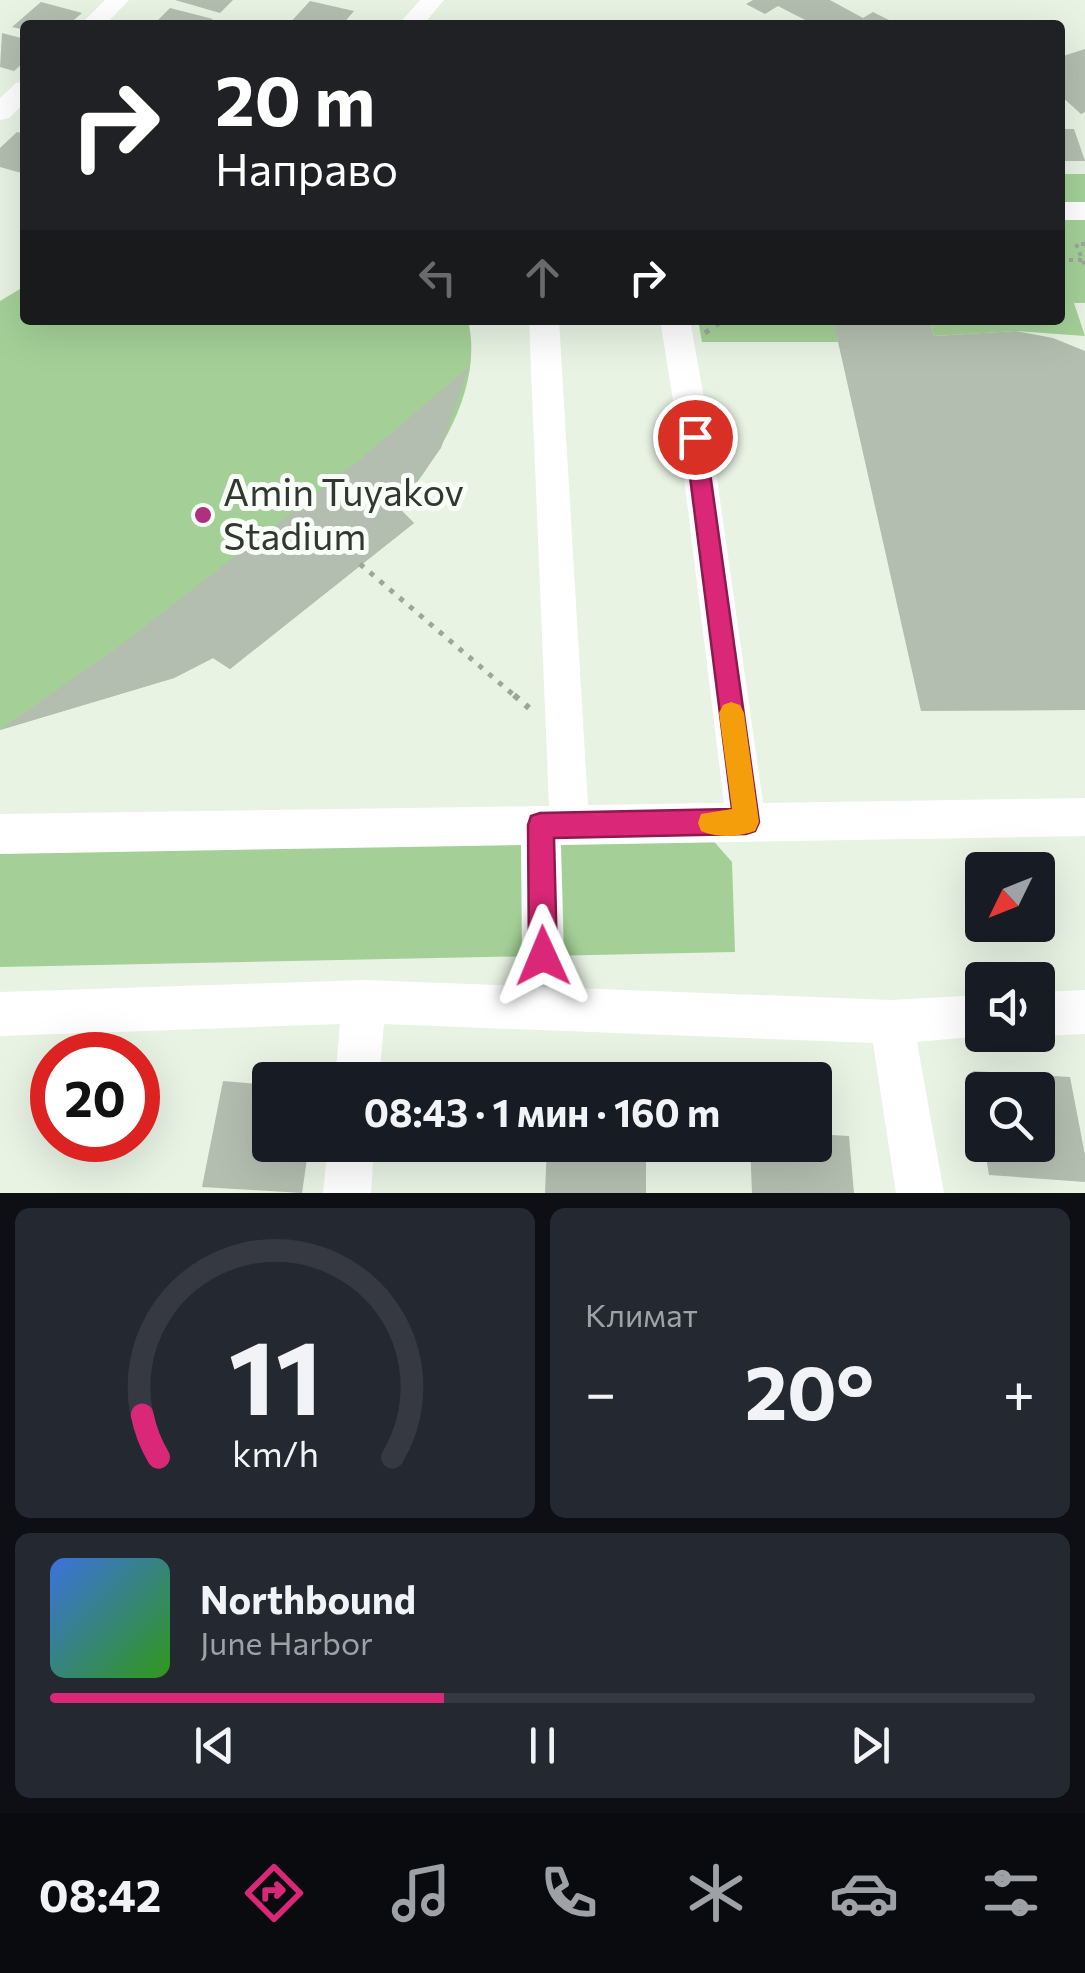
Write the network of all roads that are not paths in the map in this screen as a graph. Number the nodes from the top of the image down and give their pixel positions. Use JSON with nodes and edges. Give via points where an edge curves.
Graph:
{"nodes":[{"id":1,"x":118,"y":0,"type":"edge"},
{"id":2,"x":432,"y":0,"type":"edge"},
{"id":3,"x":97,"y":20,"type":"edge"},
{"id":4,"x":414,"y":20,"type":"edge"},
{"id":5,"x":20,"y":93,"type":"edge"},
{"id":6,"x":0,"y":112,"type":"edge"},
{"id":7,"x":544,"y":325,"type":"edge"},
{"id":8,"x":676,"y":325,"type":"edge"},
{"id":9,"x":1085,"y":816,"type":"edge"},
{"id":10,"x":746,"y":822,"type":"junction"},
{"id":11,"x":555,"y":825,"type":"junction"},
{"id":12,"x":0,"y":834,"type":"edge"},
{"id":13,"x":543,"y":956,"type":"dead end"},
{"id":14,"x":364,"y":1002,"type":"junction"},
{"id":15,"x":1085,"y":1012,"type":"edge"},
{"id":16,"x":1055,"y":1013,"type":"edge"},
{"id":17,"x":0,"y":1014,"type":"edge"},
{"id":18,"x":965,"y":1018,"type":"edge"},
{"id":19,"x":890,"y":1022,"type":"junction"},
{"id":20,"x":359,"y":1062,"type":"edge"},
{"id":21,"x":350,"y":1162,"type":"edge"},
{"id":22,"x":347,"y":1193,"type":"edge"},
{"id":23,"x":920,"y":1193,"type":"edge"}],
"edges":[{"from":1,"to":3,"type":"street"},
{"from":2,"to":4,"type":"street"},
{"from":5,"to":6,"type":"street"},
{"from":7,"to":11,"type":"street","via":[[562,736]]},
{"from":8,"to":10,"type":"street"},
{"from":9,"to":10,"type":"street"},
{"from":10,"to":11,"type":"street"},
{"from":11,"to":12,"type":"street"},
{"from":11,"to":13,"type":"street"},
{"from":14,"to":17,"type":"street"},
{"from":14,"to":19,"type":"street"},
{"from":14,"to":20,"type":"street"},
{"from":15,"to":16,"type":"street"},
{"from":18,"to":19,"type":"street"},
{"from":19,"to":23,"type":"street"},
{"from":21,"to":22,"type":"street"}]}
